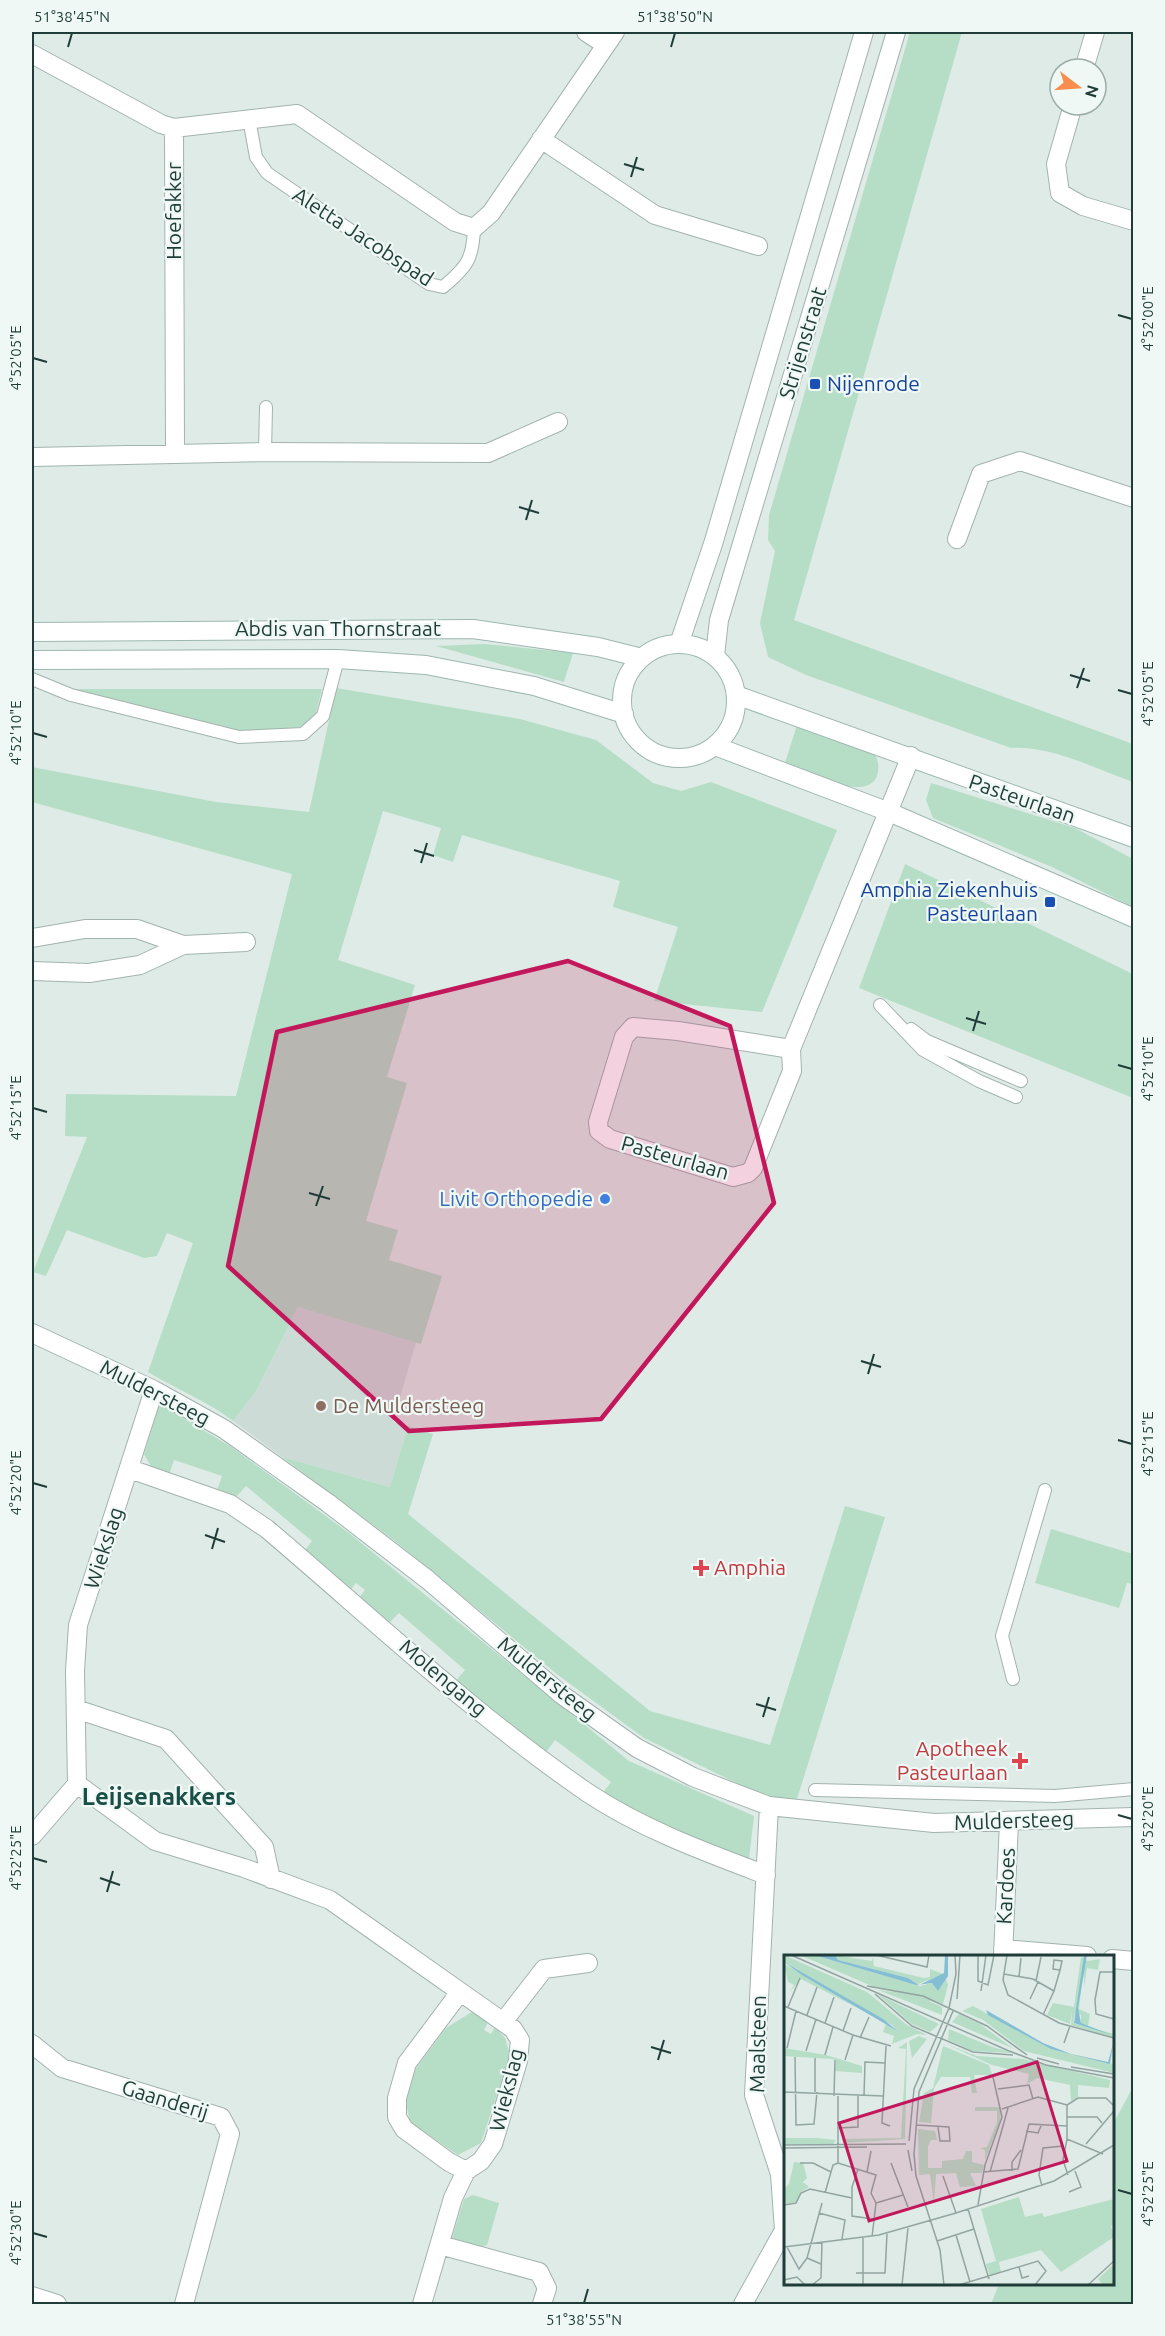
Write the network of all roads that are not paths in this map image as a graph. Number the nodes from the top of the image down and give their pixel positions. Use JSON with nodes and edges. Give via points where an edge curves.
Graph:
{"nodes":[{"id":1,"x":586,"y":32,"type":"edge"},
{"id":2,"x":864,"y":32,"type":"edge"},
{"id":3,"x":896,"y":32,"type":"edge"},
{"id":4,"x":1095,"y":32,"type":"edge"},
{"id":5,"x":611,"y":38,"type":"edge"},
{"id":6,"x":32,"y":54,"type":"edge"},
{"id":7,"x":1088,"y":57,"type":"edge"},
{"id":8,"x":1070,"y":117,"type":"edge"},
{"id":9,"x":249,"y":119,"type":"junction"},
{"id":10,"x":174,"y":128,"type":"junction"},
{"id":11,"x":541,"y":140,"type":"junction"},
{"id":12,"x":1134,"y":221,"type":"edge"},
{"id":13,"x":474,"y":228,"type":"junction"},
{"id":14,"x":758,"y":246,"type":"dead end"},
{"id":15,"x":266,"y":408,"type":"dead end"},
{"id":16,"x":558,"y":422,"type":"dead end"},
{"id":17,"x":265,"y":452,"type":"junction"},
{"id":18,"x":175,"y":454,"type":"junction"},
{"id":19,"x":32,"y":457,"type":"edge"},
{"id":20,"x":1134,"y":498,"type":"edge"},
{"id":21,"x":957,"y":539,"type":"dead end"},
{"id":22,"x":32,"y":632,"type":"edge"},
{"id":23,"x":680,"y":644,"type":"junction"},
{"id":24,"x":714,"y":656,"type":"junction"},
{"id":25,"x":642,"y":657,"type":"junction"},
{"id":26,"x":338,"y":659,"type":"junction"},
{"id":27,"x":32,"y":660,"type":"edge"},
{"id":28,"x":32,"y":679,"type":"edge"},
{"id":29,"x":736,"y":695,"type":"junction"},
{"id":30,"x":624,"y":714,"type":"junction"},
{"id":31,"x":715,"y":746,"type":"junction"},
{"id":32,"x":911,"y":756,"type":"junction"},
{"id":33,"x":889,"y":812,"type":"junction"},
{"id":34,"x":1134,"y":838,"type":"edge"},
{"id":35,"x":1134,"y":918,"type":"edge"},
{"id":36,"x":32,"y":938,"type":"edge"},
{"id":37,"x":246,"y":942,"type":"dead end"},
{"id":38,"x":183,"y":945,"type":"junction"},
{"id":39,"x":32,"y":971,"type":"edge"},
{"id":40,"x":791,"y":1049,"type":"junction"},
{"id":41,"x":1021,"y":1081,"type":"dead end"},
{"id":42,"x":1016,"y":1097,"type":"dead end"},
{"id":43,"x":32,"y":1333,"type":"edge"},
{"id":44,"x":154,"y":1390,"type":"junction"},
{"id":45,"x":130,"y":1469,"type":"junction"},
{"id":46,"x":1045,"y":1490,"type":"dead end"},
{"id":47,"x":1013,"y":1678,"type":"dead end"},
{"id":48,"x":75,"y":1709,"type":"junction"},
{"id":49,"x":77,"y":1784,"type":"junction"},
{"id":50,"x":1134,"y":1789,"type":"edge"},
{"id":51,"x":815,"y":1790,"type":"dead end"},
{"id":52,"x":769,"y":1806,"type":"junction"},
{"id":53,"x":1134,"y":1817,"type":"edge"},
{"id":54,"x":1009,"y":1822,"type":"junction"},
{"id":55,"x":32,"y":1836,"type":"edge"},
{"id":56,"x":766,"y":1875,"type":"junction"},
{"id":57,"x":271,"y":1879,"type":"junction"},
{"id":58,"x":1003,"y":1953,"type":"edge"},
{"id":59,"x":1059,"y":1955,"type":"edge"},
{"id":60,"x":1114,"y":1959,"type":"edge"},
{"id":61,"x":1134,"y":1961,"type":"edge"},
{"id":62,"x":588,"y":1963,"type":"dead end"},
{"id":63,"x":460,"y":1992,"type":"junction"},
{"id":64,"x":503,"y":2022,"type":"junction"},
{"id":65,"x":32,"y":2043,"type":"edge"},
{"id":66,"x":466,"y":2171,"type":"junction"},
{"id":67,"x":783,"y":2174,"type":"edge"},
{"id":68,"x":440,"y":2245,"type":"junction"},
{"id":69,"x":32,"y":2296,"type":"edge"},
{"id":70,"x":57,"y":2304,"type":"edge"},
{"id":71,"x":184,"y":2304,"type":"edge"},
{"id":72,"x":422,"y":2304,"type":"edge"},
{"id":73,"x":542,"y":2304,"type":"edge"},
{"id":74,"x":743,"y":2304,"type":"edge"}],
"edges":[{"from":1,"to":5,"type":"street"},
{"from":2,"to":23,"type":"street","name":"Strijenstraat","via":[[717,532]]},
{"from":3,"to":24,"type":"street","name":"Strijenstraat","via":[[719,620]]},
{"from":4,"to":7,"type":"street"},
{"from":5,"to":11,"type":"street"},
{"from":6,"to":10,"type":"street"},
{"from":8,"to":12,"type":"street","via":[[1056,164],[1060,193],[1083,206]]},
{"from":9,"to":10,"type":"street"},
{"from":9,"to":13,"type":"street","via":[[297,114],[455,222]]},
{"from":9,"to":13,"type":"lane","name":"Aletta Jacobspad","via":[[256,157],[267,173],[429,284],[443,287],[463,270],[473,251]]},
{"from":10,"to":18,"type":"street","name":"Hoefakker"},
{"from":11,"to":13,"type":"street","via":[[491,213]]},
{"from":11,"to":14,"type":"street","via":[[655,215]]},
{"from":15,"to":17,"type":"lane"},
{"from":16,"to":17,"type":"street","via":[[488,453]]},
{"from":17,"to":18,"type":"street"},
{"from":18,"to":19,"type":"street"},
{"from":20,"to":21,"type":"street","via":[[1020,461],[981,474]]},
{"from":22,"to":25,"type":"street","name":"Abdis van Thornstraat","via":[[473,629]]},
{"from":23,"to":24,"type":"street","via":[[704,649]]},
{"from":23,"to":25,"type":"street","via":[[666,645]]},
{"from":24,"to":29,"type":"street","via":[[729,674]]},
{"from":25,"to":30,"type":"street","via":[[629,674],[623,693]]},
{"from":26,"to":27,"type":"street","name":"Abdis van Thornstraat"},
{"from":26,"to":28,"type":"lane","name":"Abdis van Thornstraat","via":[[323,716],[303,734],[239,737],[71,695]]},
{"from":26,"to":30,"type":"street","name":"Abdis van Thornstraat","via":[[426,665],[513,682]]},
{"from":29,"to":31,"type":"street","via":[[735,714],[728,732]]},
{"from":29,"to":32,"type":"street","name":"Pasteurlaan"},
{"from":30,"to":31,"type":"street","via":[[631,732],[644,746],[661,755],[680,758]]},
{"from":31,"to":33,"type":"street"},
{"from":32,"to":33,"type":"street","name":"Pasteurlaan"},
{"from":32,"to":34,"type":"street","name":"Pasteurlaan","via":[[958,777]]},
{"from":33,"to":35,"type":"street"},
{"from":33,"to":40,"type":"street","name":"Pasteurlaan"},
{"from":36,"to":38,"type":"street","via":[[85,929],[137,929]]},
{"from":37,"to":38,"type":"street"},
{"from":38,"to":39,"type":"street","via":[[140,965],[89,973]]},
{"from":40,"to":40,"type":"street","name":"Pasteurlaan","via":[[678,1030],[633,1027],[624,1037],[597,1122],[599,1131],[610,1139],[733,1177],[741,1176],[753,1168],[792,1071]]},
{"from":41,"to":42,"type":"lane","via":[[927,1041],[880,1005],[923,1050]]},
{"from":43,"to":44,"type":"street","name":"Muldersteeg"},
{"from":44,"to":45,"type":"street","name":"Wiekslag"},
{"from":44,"to":52,"type":"street","name":"Muldersteeg","via":[[224,1429],[328,1503],[428,1580],[562,1695],[638,1748],[693,1776]]},
{"from":45,"to":48,"type":"street","name":"Wiekslag","via":[[78,1625]]},
{"from":45,"to":56,"type":"street","name":"Molengang","via":[[230,1504],[267,1529],[486,1714],[589,1793],[666,1836]]},
{"from":46,"to":47,"type":"lane","via":[[1002,1636]]},
{"from":48,"to":49,"type":"street","name":"Wiekslag"},
{"from":48,"to":57,"type":"street","via":[[166,1739],[264,1847]]},
{"from":49,"to":55,"type":"street"},
{"from":49,"to":57,"type":"street","name":"Wiekslag","via":[[155,1841]]},
{"from":50,"to":51,"type":"lane","via":[[1033,1796]]},
{"from":52,"to":54,"type":"street","name":"Muldersteeg","via":[[934,1823]]},
{"from":52,"to":56,"type":"street","name":"Maalsteen"},
{"from":53,"to":54,"type":"street","name":"Muldersteeg"},
{"from":54,"to":58,"type":"street","name":"Kardoes"},
{"from":56,"to":67,"type":"street","name":"Maalsteen","via":[[754,2095]]},
{"from":57,"to":63,"type":"street","name":"Wiekslag","via":[[330,1900]]},
{"from":58,"to":59,"type":"street","name":"Kardoes"},
{"from":60,"to":61,"type":"street"},
{"from":62,"to":64,"type":"street","via":[[544,1969]]},
{"from":63,"to":64,"type":"street","name":"Wiekslag"},
{"from":63,"to":66,"type":"street","via":[[407,2063],[397,2117],[404,2129]]},
{"from":64,"to":66,"type":"street","name":"Wiekslag","via":[[520,2040],[518,2061],[493,2144],[481,2161]]},
{"from":65,"to":71,"type":"street","name":"Gaanderij","via":[[62,2068],[221,2117],[230,2134]]},
{"from":66,"to":68,"type":"street","name":"Wiekslag","via":[[453,2198]]},
{"from":67,"to":74,"type":"street","name":"Maalsteen","via":[[784,2230]]},
{"from":68,"to":72,"type":"street","name":"Wiekslag"},
{"from":68,"to":73,"type":"street","via":[[539,2272],[547,2288]]},
{"from":69,"to":70,"type":"street"}]}
